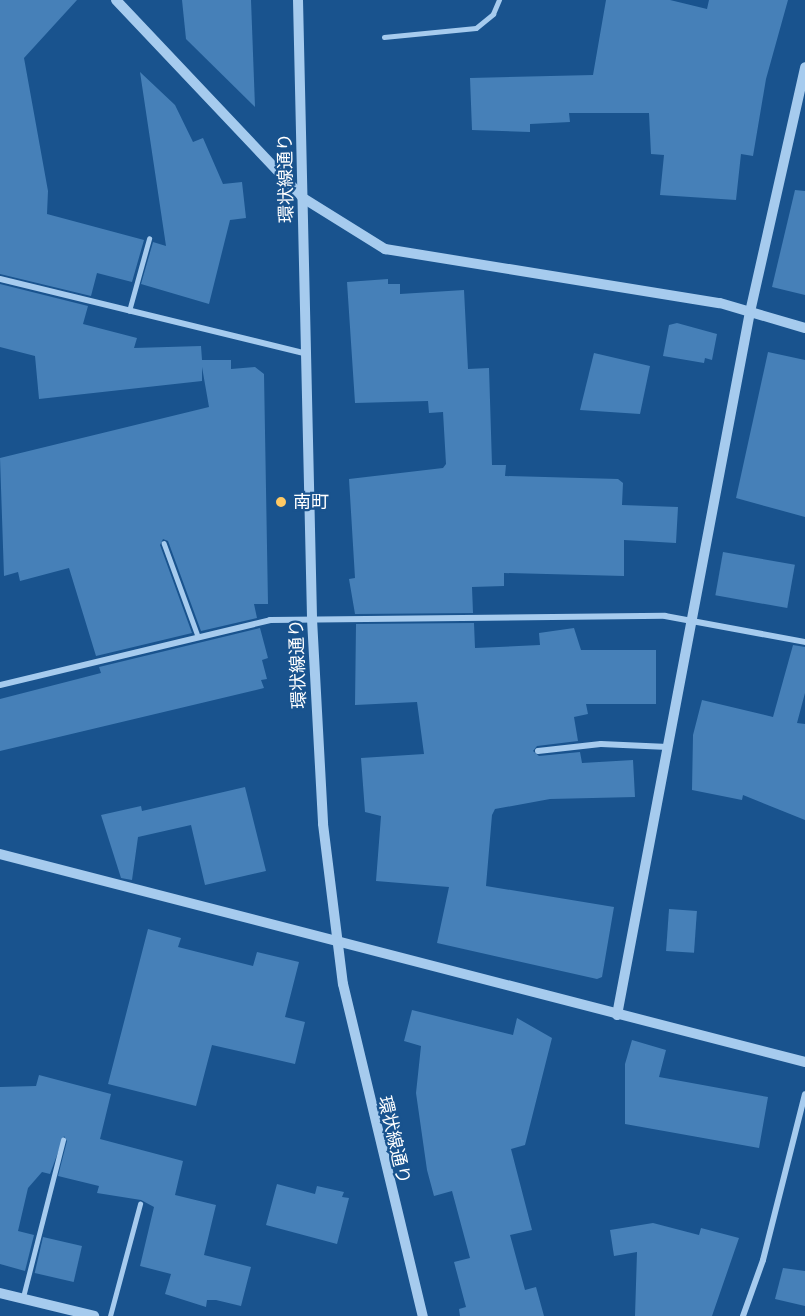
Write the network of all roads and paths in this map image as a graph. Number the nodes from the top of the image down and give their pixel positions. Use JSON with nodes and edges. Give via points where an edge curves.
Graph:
{"nodes":[{"id":1,"x":117,"y":0,"type":"edge"},
{"id":2,"x":298,"y":0,"type":"edge"},
{"id":3,"x":499,"y":0,"type":"edge"},
{"id":4,"x":384,"y":37,"type":"dead end"},
{"id":5,"x":805,"y":66,"type":"edge"},
{"id":6,"x":303,"y":198,"type":"junction"},
{"id":7,"x":149,"y":239,"type":"dead end"},
{"id":8,"x":0,"y":279,"type":"edge"},
{"id":9,"x":129,"y":312,"type":"junction"},
{"id":10,"x":750,"y":312,"type":"junction"},
{"id":11,"x":805,"y":328,"type":"edge"},
{"id":12,"x":307,"y":354,"type":"junction"},
{"id":13,"x":164,"y":543,"type":"dead end"},
{"id":14,"x":312,"y":619,"type":"junction"},
{"id":15,"x":692,"y":619,"type":"junction"},
{"id":16,"x":198,"y":636,"type":"junction"},
{"id":17,"x":805,"y":642,"type":"edge"},
{"id":18,"x":0,"y":685,"type":"edge"},
{"id":19,"x":668,"y":747,"type":"junction"},
{"id":20,"x":538,"y":751,"type":"dead end"},
{"id":21,"x":0,"y":854,"type":"edge"},
{"id":22,"x":336,"y":943,"type":"junction"},
{"id":23,"x":617,"y":1015,"type":"junction"},
{"id":24,"x":805,"y":1062,"type":"edge"},
{"id":25,"x":805,"y":1094,"type":"edge"},
{"id":26,"x":63,"y":1140,"type":"dead end"},
{"id":27,"x":140,"y":1204,"type":"dead end"},
{"id":28,"x":0,"y":1293,"type":"edge"},
{"id":29,"x":22,"y":1298,"type":"junction"},
{"id":30,"x":94,"y":1316,"type":"edge"},
{"id":31,"x":110,"y":1316,"type":"edge"},
{"id":32,"x":423,"y":1316,"type":"edge"},
{"id":33,"x":743,"y":1316,"type":"edge"}],
"edges":[{"from":1,"to":6,"type":"street"},
{"from":2,"to":6,"type":"street","name":"環状線通り"},
{"from":3,"to":4,"type":"lane","via":[[493,14],[476,28]]},
{"from":5,"to":10,"type":"street"},
{"from":6,"to":10,"type":"street","via":[[385,249]]},
{"from":6,"to":12,"type":"street","name":"環状線通り"},
{"from":7,"to":9,"type":"lane"},
{"from":8,"to":9,"type":"street"},
{"from":9,"to":12,"type":"street"},
{"from":10,"to":11,"type":"street"},
{"from":10,"to":15,"type":"street"},
{"from":12,"to":14,"type":"street","name":"環状線通り"},
{"from":13,"to":16,"type":"lane"},
{"from":14,"to":15,"type":"street","via":[[665,615]]},
{"from":14,"to":16,"type":"street","via":[[270,620]]},
{"from":14,"to":22,"type":"street","name":"環状線通り","via":[[323,824]]},
{"from":15,"to":17,"type":"street"},
{"from":15,"to":19,"type":"street"},
{"from":16,"to":18,"type":"street"},
{"from":19,"to":20,"type":"street","via":[[601,744]]},
{"from":19,"to":23,"type":"street"},
{"from":21,"to":22,"type":"street"},
{"from":22,"to":23,"type":"street"},
{"from":22,"to":32,"type":"street","name":"環状線通り","via":[[369,1107]]},
{"from":23,"to":24,"type":"street"},
{"from":25,"to":33,"type":"street","via":[[763,1260]]},
{"from":26,"to":29,"type":"lane"},
{"from":27,"to":31,"type":"lane"},
{"from":28,"to":29,"type":"street"},
{"from":29,"to":30,"type":"street"}]}
